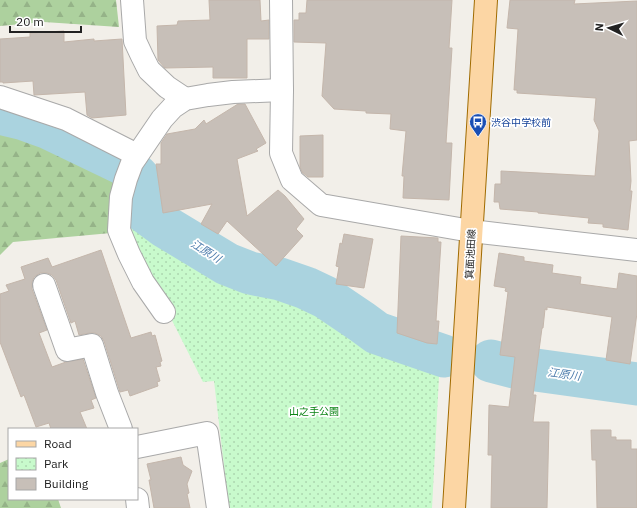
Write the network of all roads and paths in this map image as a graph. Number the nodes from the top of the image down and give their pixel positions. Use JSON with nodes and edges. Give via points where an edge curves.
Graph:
{"nodes":[{"id":1,"x":132,"y":0,"type":"edge"},
{"id":2,"x":281,"y":0,"type":"edge"},
{"id":3,"x":486,"y":0,"type":"edge"},
{"id":4,"x":282,"y":90,"type":"junction"},
{"id":5,"x":0,"y":97,"type":"edge"},
{"id":6,"x":185,"y":99,"type":"junction"},
{"id":7,"x":132,"y":166,"type":"junction"},
{"id":8,"x":471,"y":231,"type":"junction"},
{"id":9,"x":637,"y":250,"type":"edge"},
{"id":10,"x":44,"y":285,"type":"dead end"},
{"id":11,"x":164,"y":312,"type":"dead end"},
{"id":12,"x":121,"y":428,"type":"edge"},
{"id":13,"x":138,"y":447,"type":"edge"},
{"id":14,"x":218,"y":508,"type":"edge"},
{"id":15,"x":454,"y":508,"type":"edge"}],
"edges":[{"from":1,"to":6,"type":"street","via":[[135,41],[149,70]]},
{"from":2,"to":4,"type":"street"},
{"from":3,"to":8,"type":"main road","name":"箕面池田線"},
{"from":4,"to":6,"type":"street","via":[[227,93]]},
{"from":4,"to":8,"type":"street","via":[[281,153],[292,180],[321,205]]},
{"from":5,"to":7,"type":"street","via":[[66,119]]},
{"from":6,"to":7,"type":"street","via":[[162,119]]},
{"from":7,"to":11,"type":"street","via":[[121,197],[119,230],[143,282]]},
{"from":8,"to":9,"type":"street"},
{"from":8,"to":15,"type":"main road","name":"箕面池田線"},
{"from":10,"to":12,"type":"street","via":[[67,350],[92,345]]},
{"from":13,"to":14,"type":"street","via":[[208,433]]}]}
